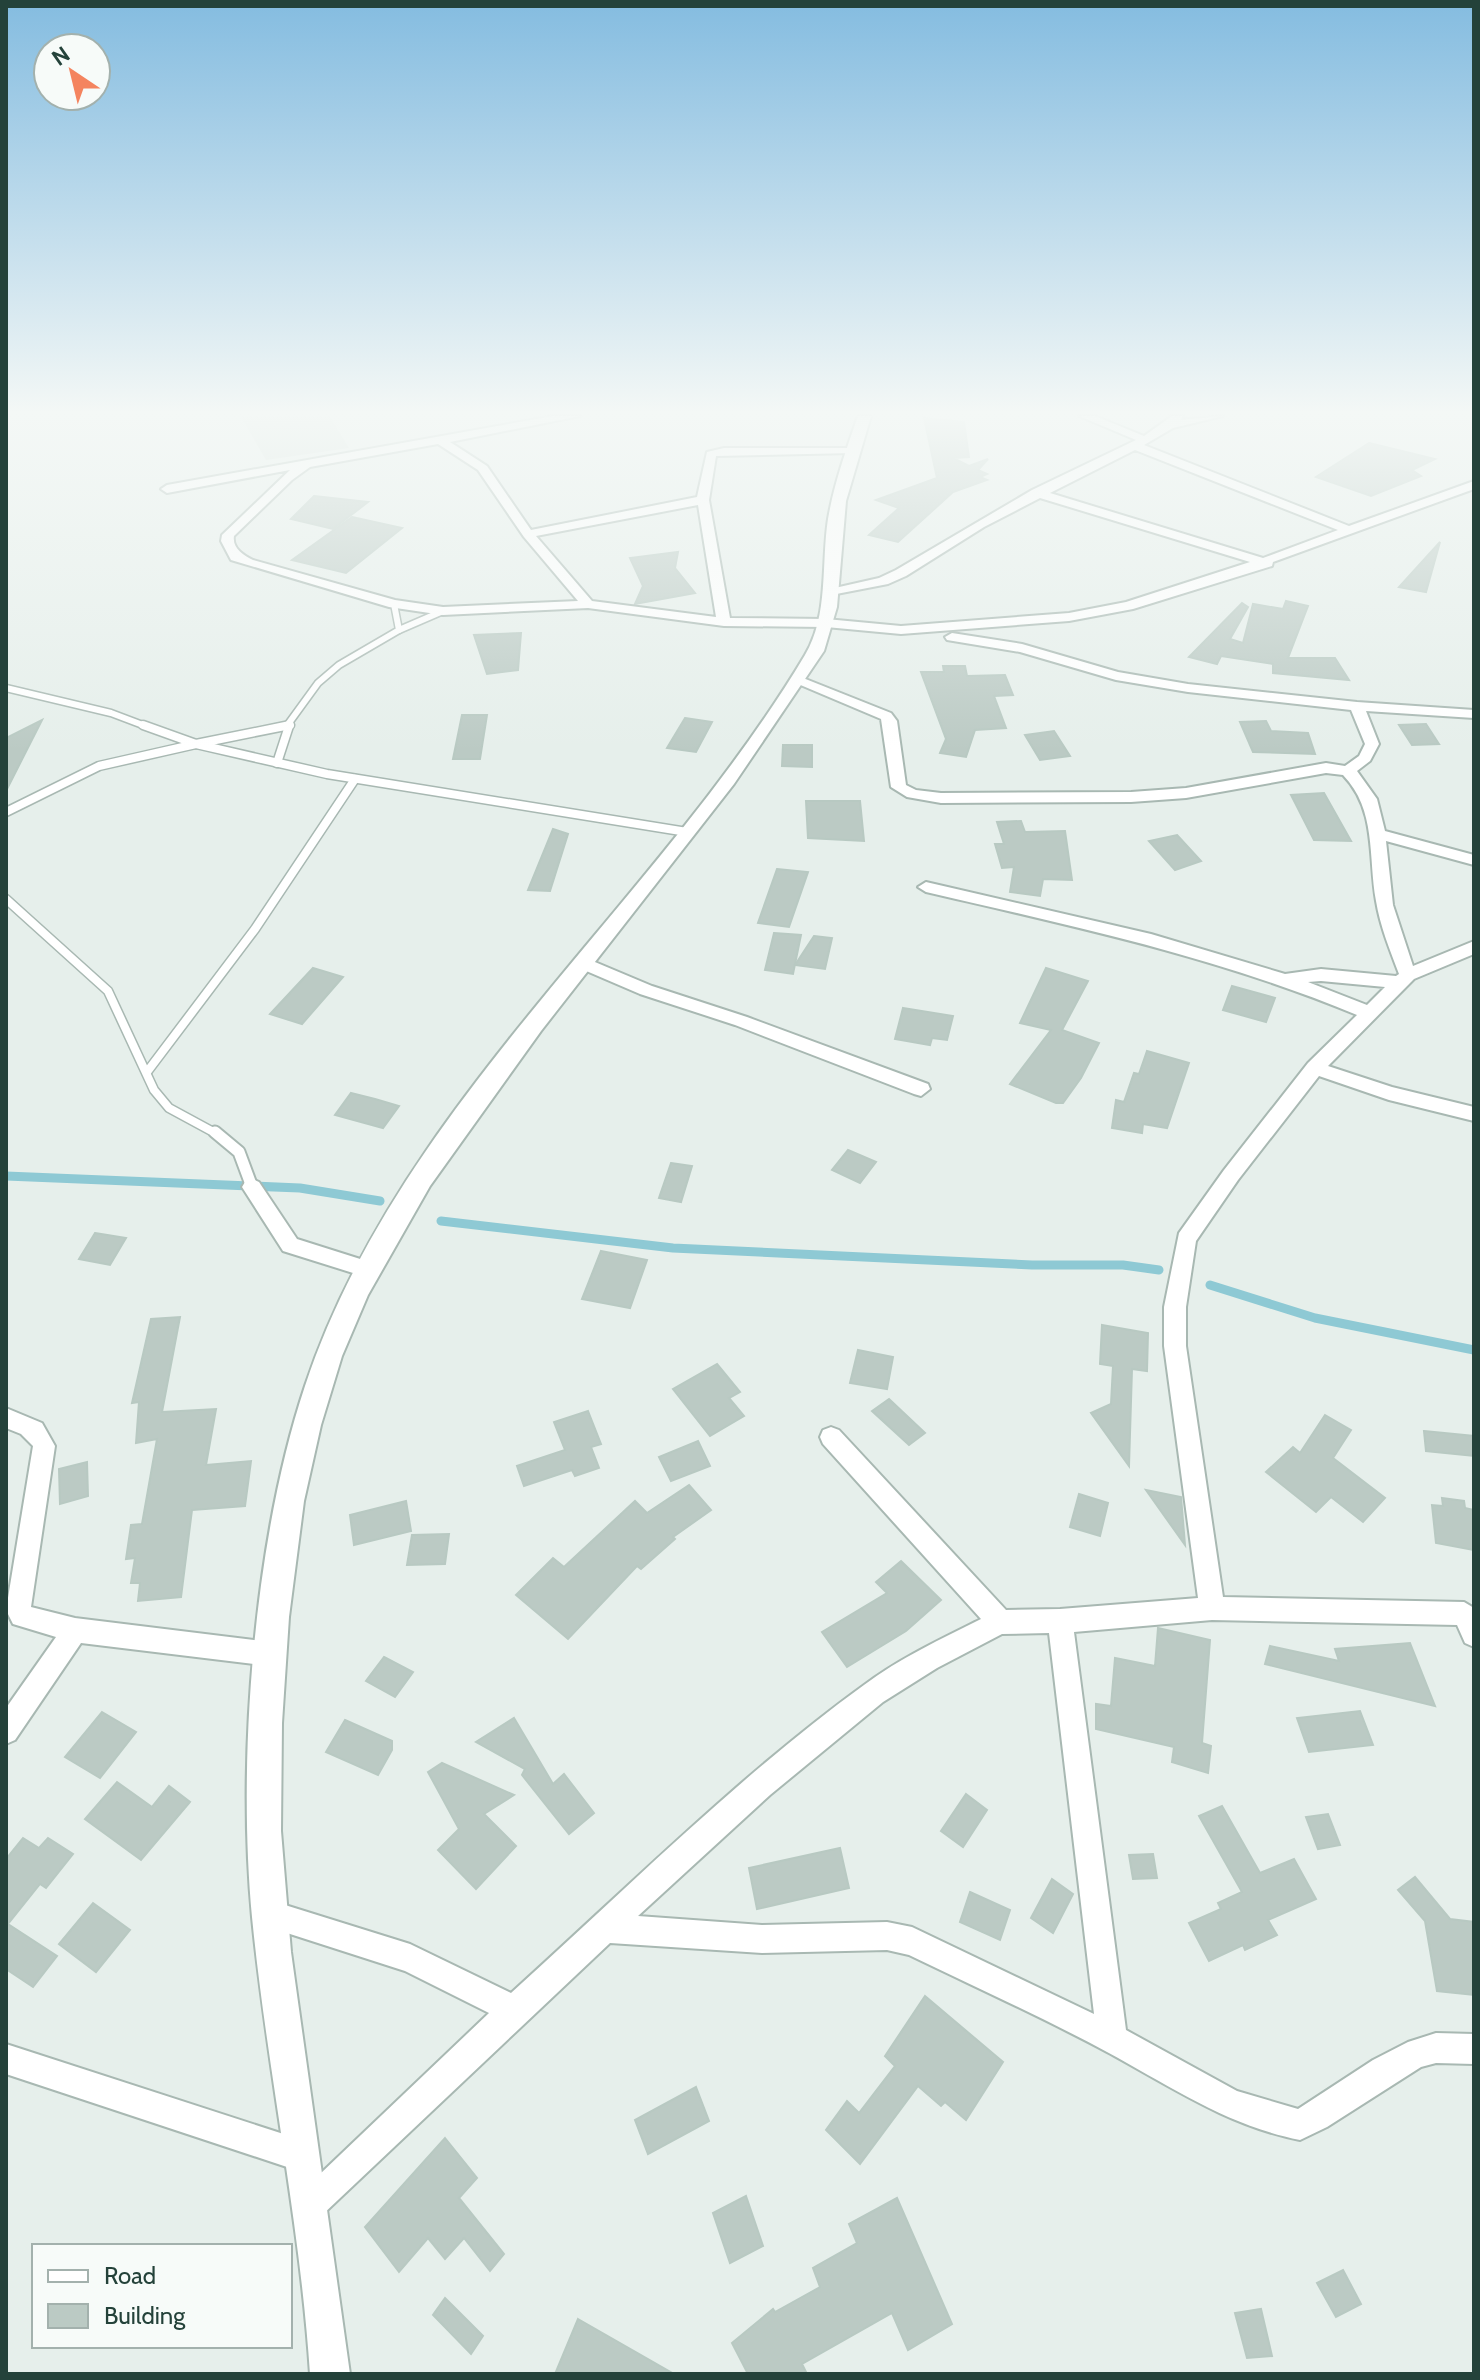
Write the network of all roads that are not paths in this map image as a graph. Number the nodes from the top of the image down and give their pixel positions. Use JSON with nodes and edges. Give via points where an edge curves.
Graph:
{"nodes":[{"id":1,"x":236,"y":527,"type":"edge"},
{"id":2,"x":523,"y":527,"type":"edge"},
{"id":3,"x":564,"y":527,"type":"edge"},
{"id":4,"x":708,"y":527,"type":"edge"},
{"id":5,"x":835,"y":527,"type":"edge"},
{"id":6,"x":979,"y":527,"type":"edge"},
{"id":7,"x":1148,"y":527,"type":"edge"},
{"id":8,"x":1341,"y":527,"type":"edge"},
{"id":9,"x":1356,"y":527,"type":"edge"},
{"id":10,"x":1348,"y":530,"type":"junction"},
{"id":11,"x":528,"y":534,"type":"junction"},
{"id":12,"x":1267,"y":563,"type":"junction"},
{"id":13,"x":831,"y":593,"type":"junction"},
{"id":14,"x":394,"y":604,"type":"junction"},
{"id":15,"x":588,"y":604,"type":"junction"},
{"id":16,"x":443,"y":611,"type":"junction"},
{"id":17,"x":724,"y":622,"type":"junction"},
{"id":18,"x":826,"y":623,"type":"junction"},
{"id":19,"x":399,"y":630,"type":"junction"},
{"id":20,"x":901,"y":630,"type":"junction"},
{"id":21,"x":798,"y":681,"type":"junction"},
{"id":22,"x":6,"y":688,"type":"edge"},
{"id":23,"x":1357,"y":706,"type":"junction"},
{"id":24,"x":1474,"y":714,"type":"edge"},
{"id":25,"x":289,"y":726,"type":"junction"},
{"id":26,"x":196,"y":744,"type":"junction"},
{"id":27,"x":277,"y":763,"type":"junction"},
{"id":28,"x":1348,"y":771,"type":"junction"},
{"id":29,"x":355,"y":779,"type":"junction"},
{"id":30,"x":6,"y":812,"type":"edge"},
{"id":31,"x":687,"y":832,"type":"junction"},
{"id":32,"x":1378,"y":834,"type":"junction"},
{"id":33,"x":1474,"y":860,"type":"edge"},
{"id":34,"x":926,"y":887,"type":"dead end"},
{"id":35,"x":6,"y":899,"type":"edge"},
{"id":36,"x":1474,"y":947,"type":"edge"},
{"id":37,"x":583,"y":963,"type":"junction"},
{"id":38,"x":1284,"y":977,"type":"junction"},
{"id":39,"x":1404,"y":979,"type":"junction"},
{"id":40,"x":1370,"y":1013,"type":"junction"},
{"id":41,"x":1315,"y":1068,"type":"junction"},
{"id":42,"x":147,"y":1072,"type":"junction"},
{"id":43,"x":921,"y":1089,"type":"dead end"},
{"id":44,"x":1474,"y":1114,"type":"edge"},
{"id":45,"x":252,"y":1187,"type":"joint"},
{"id":46,"x":369,"y":1270,"type":"junction"},
{"id":47,"x":6,"y":1418,"type":"edge"},
{"id":48,"x":831,"y":1437,"type":"dead end"},
{"id":49,"x":1212,"y":1608,"type":"junction"},
{"id":50,"x":1060,"y":1621,"type":"junction"},
{"id":51,"x":1471,"y":1621,"type":"edge"},
{"id":52,"x":1000,"y":1622,"type":"junction"},
{"id":53,"x":75,"y":1630,"type":"junction"},
{"id":54,"x":270,"y":1654,"type":"junction"},
{"id":55,"x":6,"y":1731,"type":"edge"},
{"id":56,"x":269,"y":1914,"type":"junction"},
{"id":57,"x":604,"y":1928,"type":"junction"},
{"id":58,"x":514,"y":2010,"type":"junction"},
{"id":59,"x":1112,"y":2039,"type":"junction"},
{"id":60,"x":1474,"y":2049,"type":"edge"},
{"id":61,"x":6,"y":2059,"type":"edge"},
{"id":62,"x":302,"y":2156,"type":"junction"},
{"id":63,"x":309,"y":2206,"type":"junction"},
{"id":64,"x":330,"y":2374,"type":"edge"}],
"edges":[{"from":1,"to":14,"type":"street","via":[[228,535],[229,549],[248,563]]},
{"from":2,"to":11,"type":"street"},
{"from":3,"to":11,"type":"street"},
{"from":4,"to":17,"type":"street"},
{"from":5,"to":13,"type":"street"},
{"from":6,"to":13,"type":"street","via":[[901,573]]},
{"from":7,"to":12,"type":"street"},
{"from":8,"to":10,"type":"street"},
{"from":9,"to":10,"type":"street"},
{"from":10,"to":12,"type":"street"},
{"from":11,"to":15,"type":"street"},
{"from":12,"to":20,"type":"street","via":[[1128,606],[1069,617]]},
{"from":13,"to":18,"type":"street"},
{"from":14,"to":16,"type":"street"},
{"from":14,"to":19,"type":"lane"},
{"from":15,"to":16,"type":"street"},
{"from":15,"to":17,"type":"street"},
{"from":16,"to":19,"type":"lane"},
{"from":17,"to":18,"type":"street"},
{"from":18,"to":20,"type":"street"},
{"from":18,"to":21,"type":"street"},
{"from":19,"to":25,"type":"lane","via":[[318,683]]},
{"from":20,"to":23,"type":"street","via":[[1022,648],[1116,676]]},
{"from":21,"to":28,"type":"street","via":[[886,716],[899,787],[912,794],[1131,797],[1186,793],[1326,768]]},
{"from":21,"to":31,"type":"street"},
{"from":22,"to":26,"type":"lane","via":[[111,713]]},
{"from":23,"to":24,"type":"street"},
{"from":23,"to":28,"type":"street","via":[[1372,744],[1365,758]]},
{"from":25,"to":26,"type":"lane"},
{"from":25,"to":27,"type":"lane"},
{"from":26,"to":27,"type":"lane"},
{"from":26,"to":30,"type":"lane","via":[[99,766]]},
{"from":27,"to":29,"type":"lane"},
{"from":28,"to":32,"type":"street","via":[[1367,795]]},
{"from":29,"to":31,"type":"lane"},
{"from":29,"to":42,"type":"lane","via":[[255,929]]},
{"from":31,"to":37,"type":"street"},
{"from":32,"to":33,"type":"street"},
{"from":32,"to":39,"type":"street","via":[[1384,902]]},
{"from":34,"to":38,"type":"street"},
{"from":35,"to":42,"type":"lane","via":[[100,981]]},
{"from":36,"to":39,"type":"street"},
{"from":37,"to":43,"type":"street"},
{"from":37,"to":46,"type":"street","via":[[441,1151]]},
{"from":38,"to":39,"type":"street"},
{"from":38,"to":40,"type":"street"},
{"from":39,"to":40,"type":"street"},
{"from":40,"to":41,"type":"street"},
{"from":41,"to":44,"type":"street"},
{"from":41,"to":49,"type":"street","via":[[1186,1239],[1175,1346]]},
{"from":42,"to":45,"type":"lane","via":[[169,1108],[212,1130],[239,1152]]},
{"from":45,"to":46,"type":"street","via":[[290,1245]]},
{"from":46,"to":54,"type":"street","via":[[318,1386],[298,1459]]},
{"from":47,"to":53,"type":"street","via":[[32,1427],[44,1446],[18,1609],[28,1620]]},
{"from":48,"to":52,"type":"street"},
{"from":49,"to":50,"type":"street"},
{"from":49,"to":51,"type":"street"},
{"from":50,"to":52,"type":"street"},
{"from":50,"to":59,"type":"street"},
{"from":52,"to":57,"type":"street","via":[[874,1693],[761,1786]]},
{"from":53,"to":54,"type":"street"},
{"from":53,"to":55,"type":"street"},
{"from":54,"to":56,"type":"street","via":[[262,1834]]},
{"from":56,"to":58,"type":"street","via":[[410,1958]]},
{"from":56,"to":62,"type":"street"},
{"from":57,"to":58,"type":"street"},
{"from":57,"to":59,"type":"street","via":[[762,1939],[887,1936],[912,1941]]},
{"from":58,"to":63,"type":"street"},
{"from":59,"to":60,"type":"street","via":[[1229,2104],[1300,2125],[1412,2058],[1436,2048]]},
{"from":61,"to":62,"type":"street"},
{"from":62,"to":63,"type":"street"},
{"from":63,"to":64,"type":"street"}]}
